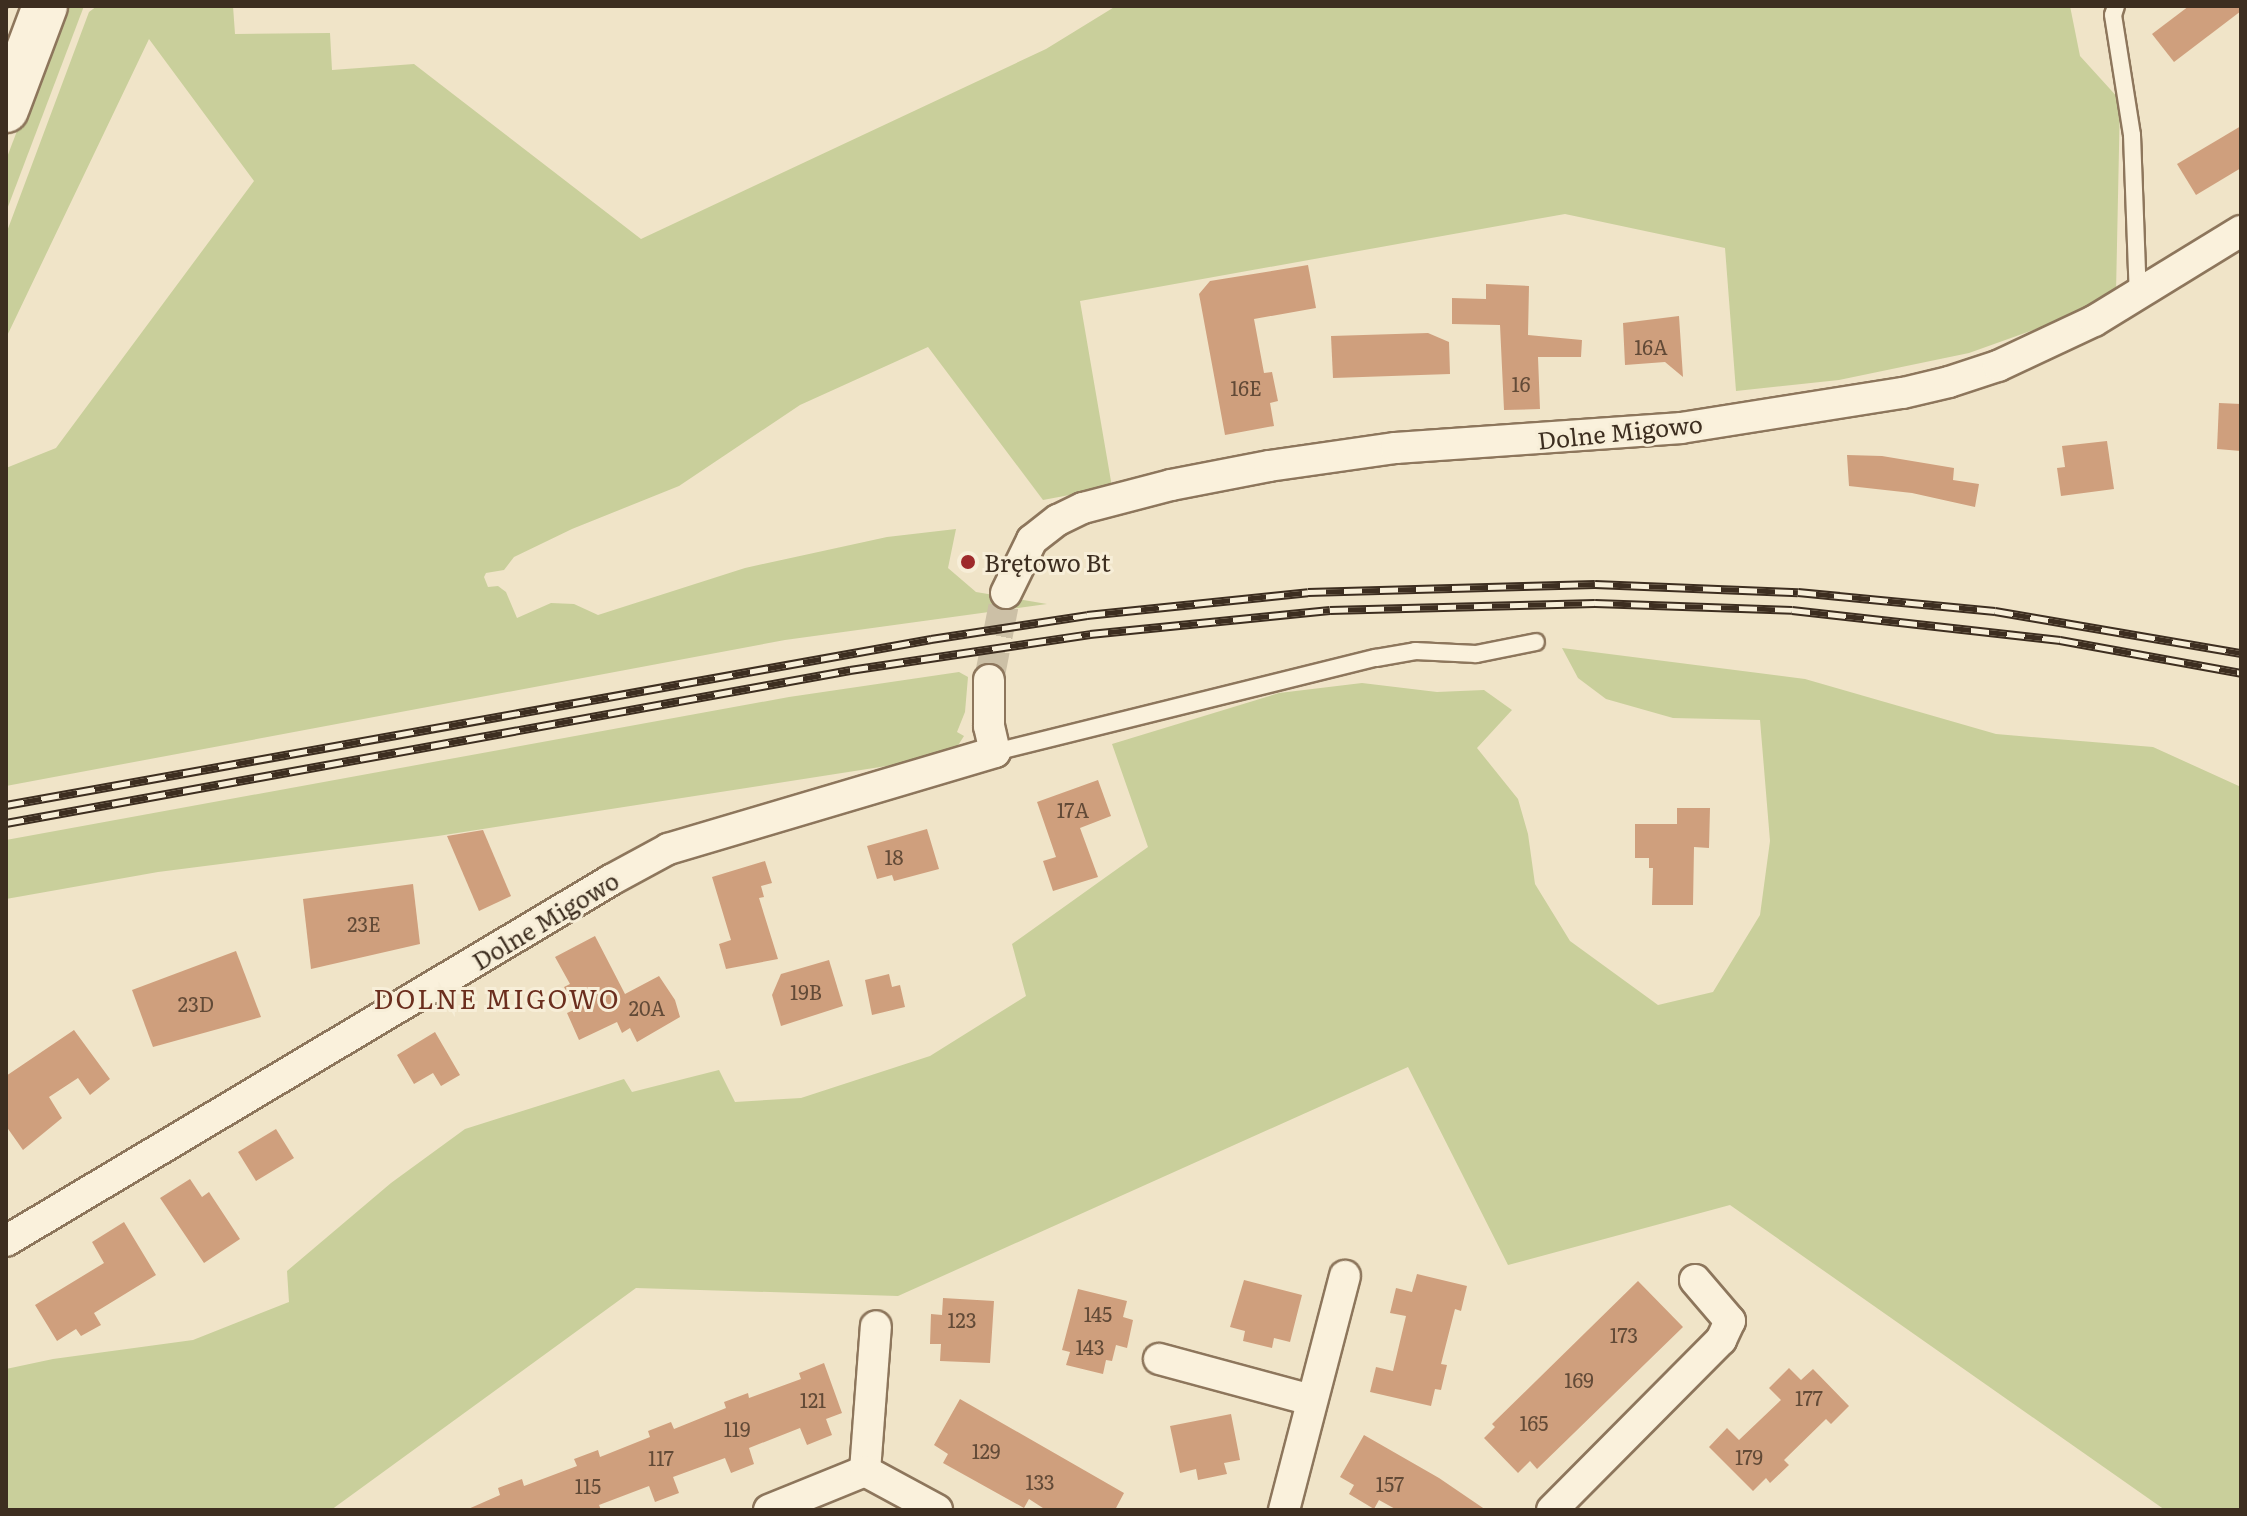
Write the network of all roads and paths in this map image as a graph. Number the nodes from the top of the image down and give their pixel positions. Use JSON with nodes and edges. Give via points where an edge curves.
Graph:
{"nodes":[{"id":1,"x":45,"y":6,"type":"edge"},
{"id":2,"x":2116,"y":6,"type":"edge"},
{"id":3,"x":6,"y":110,"type":"edge"},
{"id":4,"x":2241,"y":231,"type":"edge"},
{"id":5,"x":2138,"y":296,"type":"junction"},
{"id":6,"x":1006,"y":593,"type":"tunnel mouth"},
{"id":7,"x":1529,"y":644,"type":"dead end"},
{"id":8,"x":989,"y":680,"type":"tunnel mouth"},
{"id":9,"x":995,"y":752,"type":"junction"},
{"id":10,"x":6,"y":1241,"type":"edge"},
{"id":11,"x":1345,"y":1276,"type":"dead end"},
{"id":12,"x":1695,"y":1280,"type":"dead end"},
{"id":13,"x":876,"y":1326,"type":"dead end"},
{"id":14,"x":1159,"y":1359,"type":"dead end"},
{"id":15,"x":1311,"y":1400,"type":"junction"},
{"id":16,"x":865,"y":1471,"type":"junction"},
{"id":17,"x":769,"y":1510,"type":"edge"},
{"id":18,"x":937,"y":1510,"type":"edge"},
{"id":19,"x":1284,"y":1510,"type":"edge"},
{"id":20,"x":1552,"y":1510,"type":"edge"}],
"edges":[{"from":1,"to":3,"type":"main road"},
{"from":2,"to":5,"type":"lane","via":[[2113,15],[2132,135]]},
{"from":4,"to":5,"type":"street","name":"Dolne Migowo"},
{"from":5,"to":6,"type":"street","name":"Dolne Migowo","via":[[1998,366],[1903,393],[1681,428],[1396,448],[1269,466],[1083,508],[1032,540]]},
{"from":7,"to":9,"type":"lane","name":"Dolne Migowo","via":[[1476,654],[1415,651],[1376,658]]},
{"from":8,"to":9,"type":"street"},
{"from":9,"to":10,"type":"street","name":"Dolne Migowo","via":[[668,849]]},
{"from":11,"to":15,"type":"street"},
{"from":12,"to":20,"type":"street","via":[[1730,1321],[1721,1340]]},
{"from":13,"to":16,"type":"street"},
{"from":14,"to":15,"type":"street"},
{"from":15,"to":19,"type":"street"},
{"from":16,"to":17,"type":"street"},
{"from":16,"to":18,"type":"street"}]}
